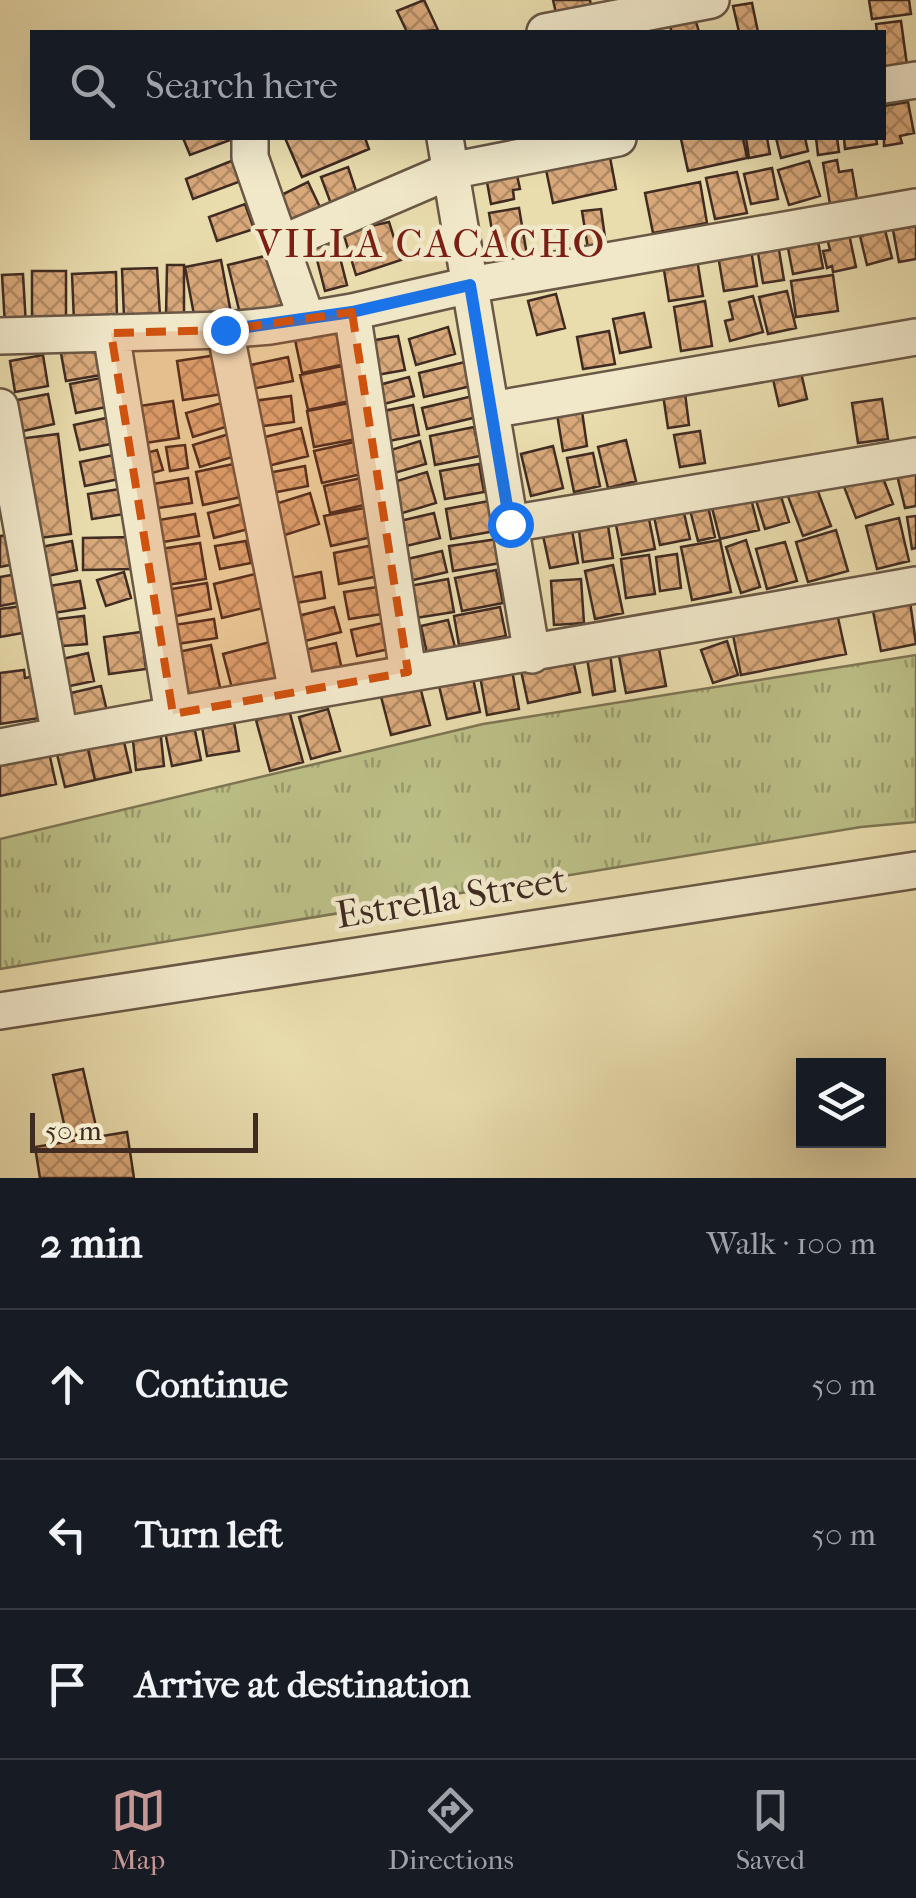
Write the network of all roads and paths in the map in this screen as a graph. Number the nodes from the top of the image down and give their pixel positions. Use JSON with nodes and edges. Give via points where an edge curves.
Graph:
{"nodes":[{"id":1,"x":711,"y":0,"type":"edge"},
{"id":2,"x":659,"y":5,"type":"edge"},
{"id":3,"x":553,"y":30,"type":"edge"},
{"id":4,"x":916,"y":80,"type":"edge"},
{"id":5,"x":886,"y":85,"type":"edge"},
{"id":6,"x":250,"y":140,"type":"edge"},
{"id":7,"x":597,"y":140,"type":"edge"},
{"id":8,"x":448,"y":154,"type":"edge"},
{"id":9,"x":916,"y":206,"type":"edge"},
{"id":10,"x":280,"y":244,"type":"junction"},
{"id":11,"x":470,"y":285,"type":"junction"},
{"id":12,"x":352,"y":312,"type":"junction"},
{"id":13,"x":307,"y":320,"type":"junction"},
{"id":14,"x":225,"y":330,"type":"junction"},
{"id":15,"x":110,"y":333,"type":"junction"},
{"id":16,"x":0,"y":336,"type":"edge"},
{"id":17,"x":916,"y":336,"type":"edge"},
{"id":18,"x":0,"y":407,"type":"edge"},
{"id":19,"x":491,"y":410,"type":"junction"},
{"id":20,"x":916,"y":456,"type":"edge"},
{"id":21,"x":510,"y":524,"type":"junction"},
{"id":22,"x":916,"y":585,"type":"edge"},
{"id":23,"x":532,"y":654,"type":"junction"},
{"id":24,"x":408,"y":672,"type":"junction"},
{"id":25,"x":297,"y":692,"type":"junction"},
{"id":26,"x":174,"y":714,"type":"junction"},
{"id":27,"x":60,"y":736,"type":"junction"},
{"id":28,"x":0,"y":747,"type":"edge"},
{"id":29,"x":916,"y":870,"type":"edge"},
{"id":30,"x":0,"y":1010,"type":"edge"}],
"edges":[{"from":1,"to":2,"type":"street"},
{"from":2,"to":3,"type":"street"},
{"from":4,"to":5,"type":"street"},
{"from":6,"to":10,"type":"street"},
{"from":7,"to":8,"type":"street"},
{"from":8,"to":10,"type":"street"},
{"from":8,"to":11,"type":"street"},
{"from":9,"to":11,"type":"street"},
{"from":10,"to":13,"type":"street"},
{"from":11,"to":12,"type":"street"},
{"from":11,"to":19,"type":"street"},
{"from":12,"to":13,"type":"street"},
{"from":12,"to":24,"type":"street"},
{"from":13,"to":14,"type":"street"},
{"from":14,"to":15,"type":"street"},
{"from":14,"to":25,"type":"street"},
{"from":15,"to":16,"type":"street"},
{"from":15,"to":26,"type":"street"},
{"from":17,"to":19,"type":"street"},
{"from":18,"to":27,"type":"street"},
{"from":19,"to":21,"type":"street"},
{"from":20,"to":21,"type":"street"},
{"from":21,"to":23,"type":"street"},
{"from":22,"to":23,"type":"street"},
{"from":23,"to":24,"type":"street"},
{"from":24,"to":25,"type":"street"},
{"from":25,"to":26,"type":"street"},
{"from":26,"to":27,"type":"street"},
{"from":27,"to":28,"type":"street"},
{"from":29,"to":30,"type":"street","name":"Estrella Street"}]}
